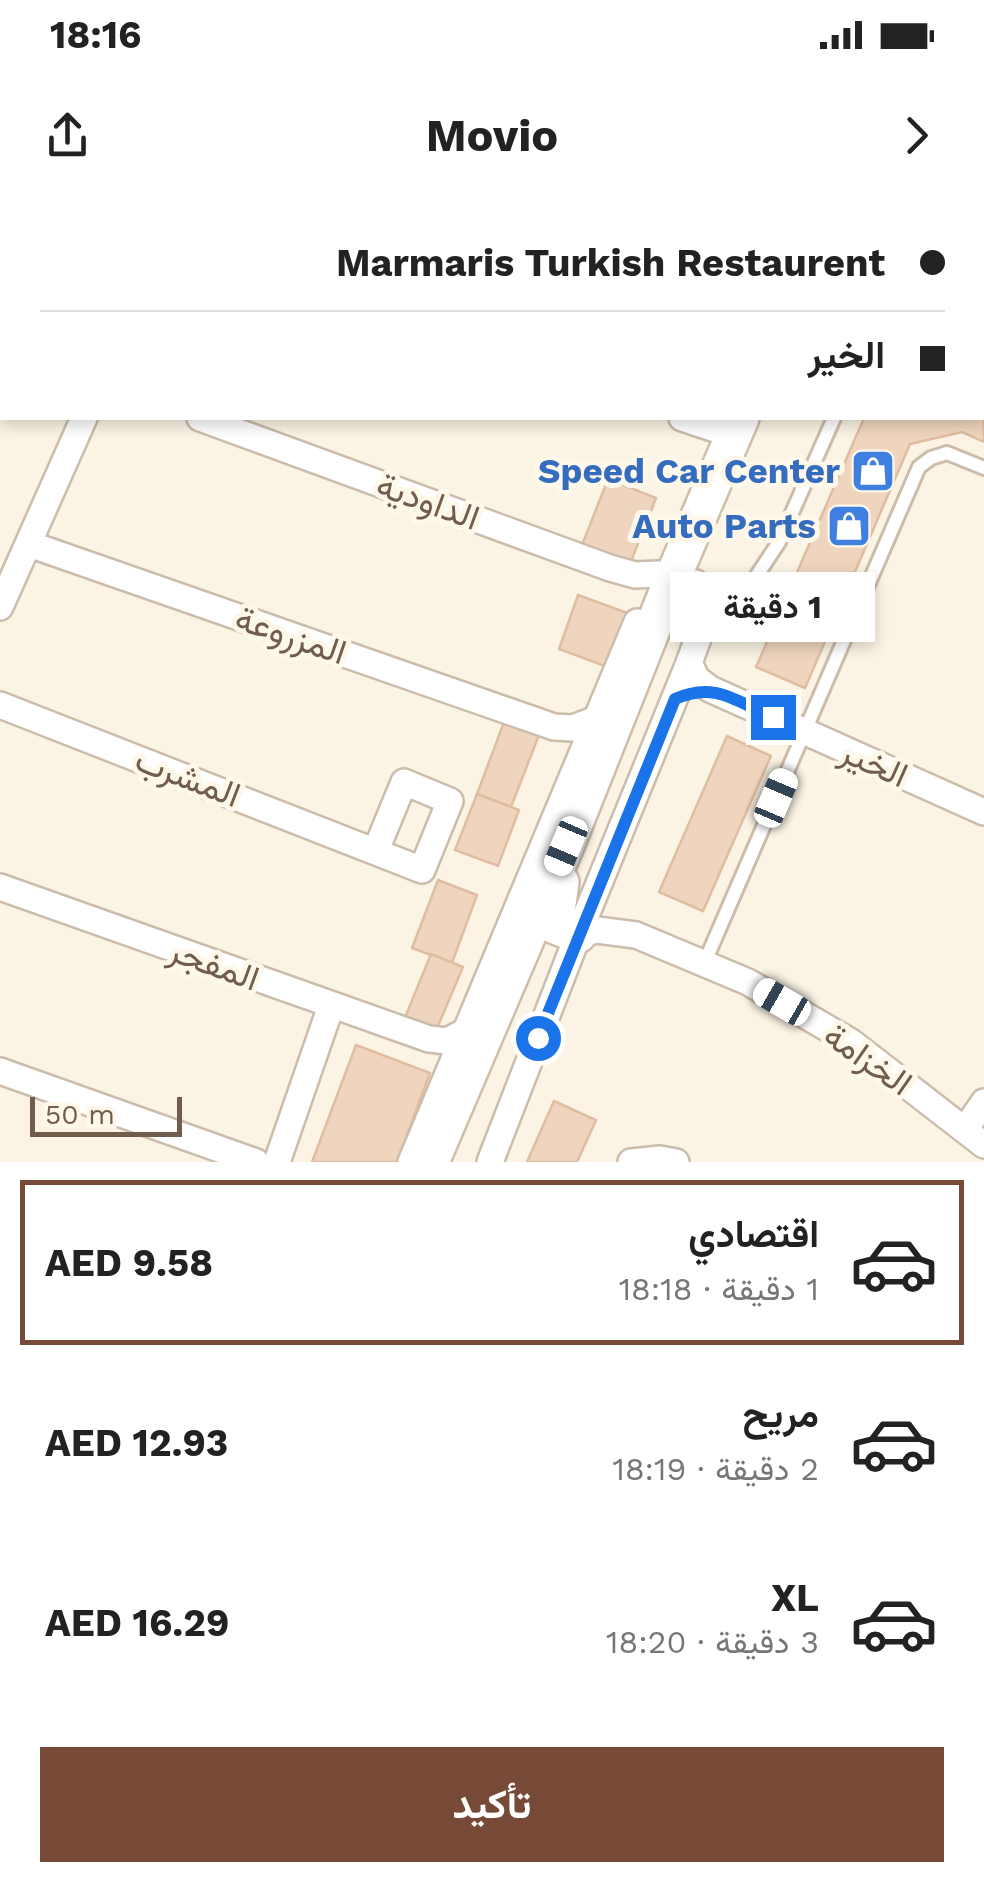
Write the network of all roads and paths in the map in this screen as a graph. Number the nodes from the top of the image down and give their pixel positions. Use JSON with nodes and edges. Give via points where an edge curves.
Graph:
{"nodes":[{"id":1,"x":83,"y":420,"type":"edge"},
{"id":2,"x":205,"y":420,"type":"edge"},
{"id":3,"x":708,"y":420,"type":"edge"},
{"id":4,"x":763,"y":420,"type":"edge"},
{"id":5,"x":833,"y":420,"type":"edge"},
{"id":6,"x":733,"y":422,"type":"edge"},
{"id":7,"x":984,"y":468,"type":"edge"},
{"id":8,"x":28,"y":544,"type":"junction"},
{"id":9,"x":658,"y":574,"type":"junction"},
{"id":10,"x":696,"y":582,"type":"junction"},
{"id":11,"x":0,"y":607,"type":"edge"},
{"id":12,"x":701,"y":630,"type":"junction"},
{"id":13,"x":689,"y":663,"type":"junction"},
{"id":14,"x":710,"y":689,"type":"junction"},
{"id":15,"x":675,"y":699,"type":"junction"},
{"id":16,"x":0,"y":705,"type":"edge"},
{"id":17,"x":594,"y":720,"type":"junction"},
{"id":18,"x":554,"y":727,"type":"junction"},
{"id":19,"x":804,"y":731,"type":"junction"},
{"id":20,"x":577,"y":762,"type":"junction"},
{"id":21,"x":984,"y":812,"type":"edge"},
{"id":22,"x":566,"y":846,"type":"junction"},
{"id":23,"x":376,"y":850,"type":"dead end"},
{"id":24,"x":602,"y":878,"type":"junction"},
{"id":25,"x":0,"y":887,"type":"edge"},
{"id":26,"x":566,"y":931,"type":"junction"},
{"id":27,"x":636,"y":935,"type":"junction"},
{"id":28,"x":704,"y":964,"type":"junction"},
{"id":29,"x":331,"y":1006,"type":"junction"},
{"id":30,"x":466,"y":1031,"type":"junction"},
{"id":31,"x":429,"y":1039,"type":"junction"},
{"id":32,"x":0,"y":1071,"type":"edge"},
{"id":33,"x":450,"y":1091,"type":"junction"},
{"id":34,"x":984,"y":1102,"type":"edge"},
{"id":35,"x":426,"y":1126,"type":"joint"},
{"id":36,"x":975,"y":1137,"type":"edge"},
{"id":37,"x":256,"y":1162,"type":"edge"},
{"id":38,"x":276,"y":1162,"type":"edge"},
{"id":39,"x":411,"y":1162,"type":"edge"},
{"id":40,"x":432,"y":1162,"type":"edge"},
{"id":41,"x":457,"y":1162,"type":"edge"},
{"id":42,"x":490,"y":1162,"type":"edge"},
{"id":43,"x":631,"y":1162,"type":"edge"},
{"id":44,"x":676,"y":1162,"type":"edge"}],
"edges":[{"from":1,"to":8,"type":"street"},
{"from":2,"to":9,"type":"street","name":"الداودية","via":[[610,568]]},
{"from":3,"to":6,"type":"street"},
{"from":4,"to":10,"type":"main road"},
{"from":5,"to":12,"type":"lane","via":[[778,542],[736,607]]},
{"from":6,"to":9,"type":"street"},
{"from":6,"to":22,"type":"main road"},
{"from":7,"to":19,"type":"lane","via":[[947,453],[919,467]]},
{"from":8,"to":11,"type":"street"},
{"from":8,"to":18,"type":"street","name":"المزروعة"},
{"from":9,"to":17,"type":"street"},
{"from":10,"to":12,"type":"street"},
{"from":10,"to":26,"type":"main road"},
{"from":12,"to":13,"type":"street"},
{"from":13,"to":14,"type":"street","name":"الخير"},
{"from":13,"to":15,"type":"street"},
{"from":14,"to":15,"type":"street"},
{"from":14,"to":19,"type":"street","name":"الخير"},
{"from":15,"to":24,"type":"street"},
{"from":16,"to":23,"type":"street","name":"المشرب"},
{"from":17,"to":18,"type":"street","name":"المزروعة"},
{"from":17,"to":20,"type":"street"},
{"from":18,"to":20,"type":"street"},
{"from":19,"to":21,"type":"street","name":"الخير"},
{"from":19,"to":28,"type":"lane"},
{"from":20,"to":30,"type":"street"},
{"from":22,"to":26,"type":"main road"},
{"from":22,"to":33,"type":"main road"},
{"from":24,"to":26,"type":"street"},
{"from":24,"to":27,"type":"street","via":[[619,920]]},
{"from":25,"to":29,"type":"street","name":"المفجر"},
{"from":26,"to":27,"type":"street","name":"الخزامة"},
{"from":26,"to":41,"type":"main road"},
{"from":26,"to":42,"type":"street"},
{"from":27,"to":28,"type":"street","name":"الخزامة"},
{"from":28,"to":36,"type":"street","name":"الخزامة","via":[[851,1042]]},
{"from":29,"to":31,"type":"street","name":"المفجر"},
{"from":29,"to":38,"type":"street"},
{"from":30,"to":31,"type":"street","via":[[448,1041]]},
{"from":30,"to":33,"type":"street"},
{"from":31,"to":33,"type":"street","via":[[442,1055]]},
{"from":32,"to":37,"type":"street"},
{"from":33,"to":35,"type":"main road"},
{"from":33,"to":40,"type":"main road"},
{"from":34,"to":36,"type":"street"},
{"from":35,"to":39,"type":"street"},
{"from":43,"to":44,"type":"street"}]}
